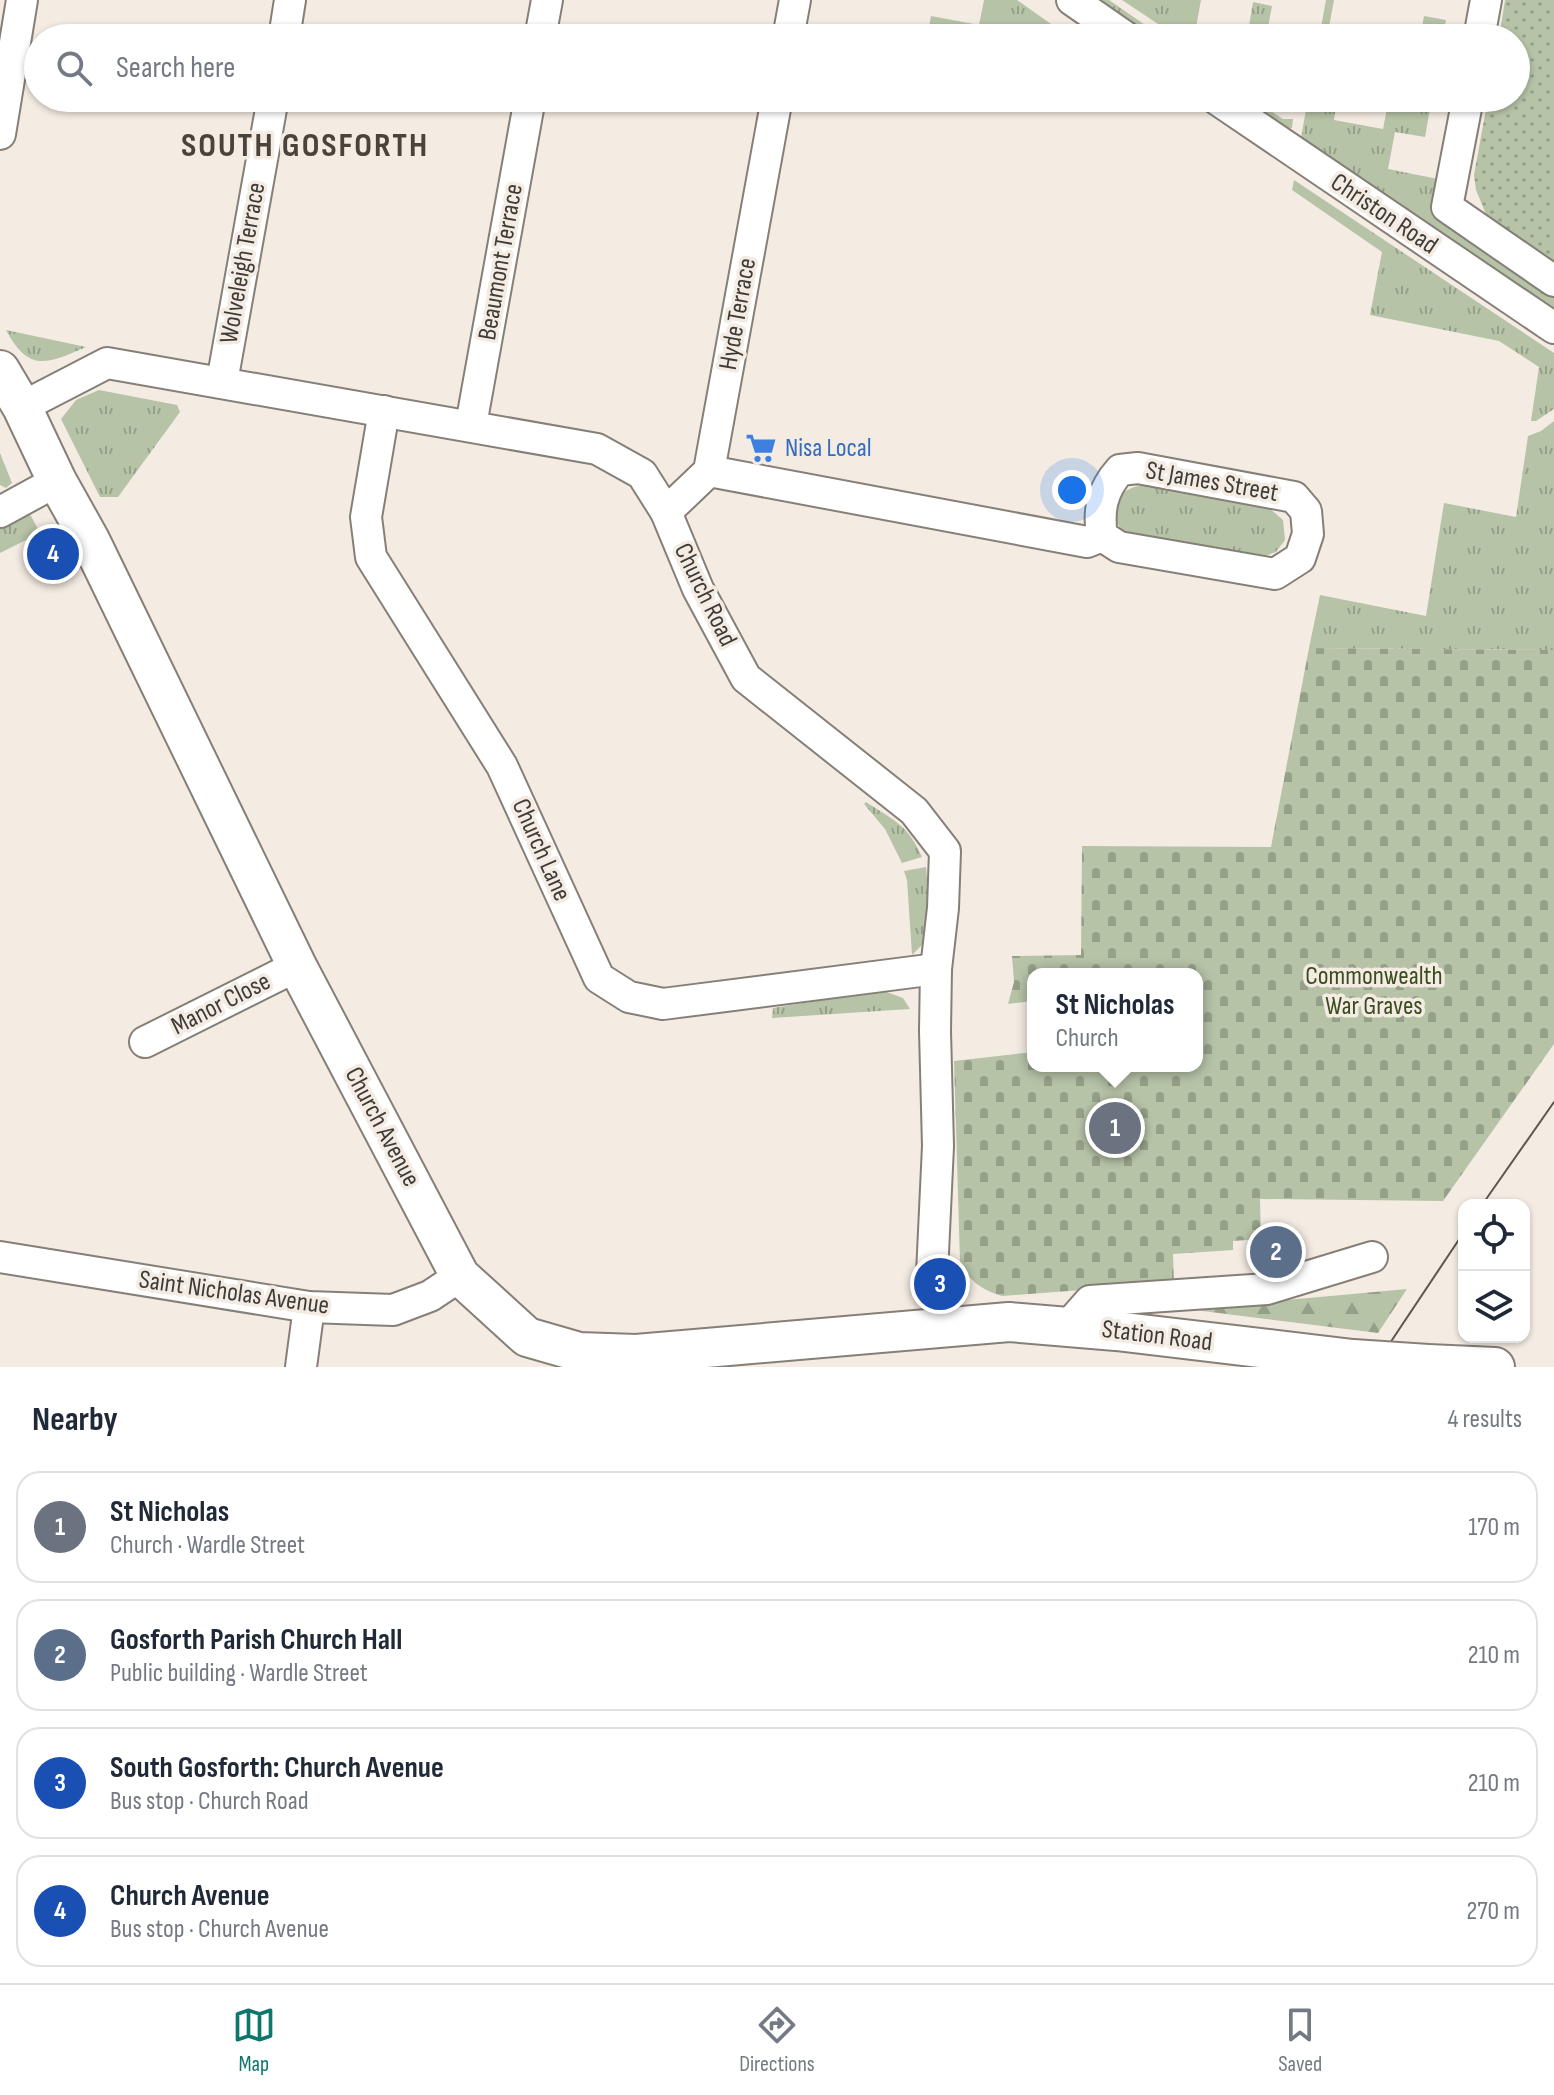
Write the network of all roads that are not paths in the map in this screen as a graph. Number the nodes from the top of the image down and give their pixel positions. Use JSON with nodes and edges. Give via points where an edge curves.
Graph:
{"nodes":[{"id":1,"x":22,"y":0,"type":"edge"},
{"id":2,"x":290,"y":0,"type":"edge"},
{"id":3,"x":547,"y":0,"type":"edge"},
{"id":4,"x":795,"y":0,"type":"edge"},
{"id":5,"x":1072,"y":0,"type":"edge"},
{"id":6,"x":1486,"y":0,"type":"edge"},
{"id":7,"x":286,"y":24,"type":"edge"},
{"id":8,"x":543,"y":24,"type":"edge"},
{"id":9,"x":791,"y":24,"type":"edge"},
{"id":10,"x":1107,"y":24,"type":"edge"},
{"id":11,"x":1482,"y":24,"type":"edge"},
{"id":12,"x":270,"y":112,"type":"edge"},
{"id":13,"x":527,"y":112,"type":"edge"},
{"id":14,"x":774,"y":112,"type":"edge"},
{"id":15,"x":1236,"y":112,"type":"edge"},
{"id":16,"x":1465,"y":112,"type":"edge"},
{"id":17,"x":0,"y":134,"type":"edge"},
{"id":18,"x":1554,"y":281,"type":"edge"},
{"id":19,"x":1554,"y":328,"type":"edge"},
{"id":20,"x":222,"y":382,"type":"junction"},
{"id":21,"x":9,"y":385,"type":"edge"},
{"id":22,"x":384,"y":411,"type":"junction"},
{"id":23,"x":471,"y":425,"type":"junction"},
{"id":24,"x":709,"y":471,"type":"junction"},
{"id":25,"x":57,"y":481,"type":"junction"},
{"id":26,"x":0,"y":512,"type":"edge"},
{"id":27,"x":666,"y":512,"type":"junction"},
{"id":28,"x":1102,"y":536,"type":"junction"},
{"id":29,"x":297,"y":966,"type":"junction"},
{"id":30,"x":936,"y":969,"type":"junction"},
{"id":31,"x":145,"y":1042,"type":"dead end"},
{"id":32,"x":0,"y":1257,"type":"edge"},
{"id":33,"x":1372,"y":1257,"type":"dead end"},
{"id":34,"x":932,"y":1274,"type":"dead end"},
{"id":35,"x":460,"y":1276,"type":"junction"},
{"id":36,"x":309,"y":1307,"type":"junction"},
{"id":37,"x":1009,"y":1322,"type":"joint"},
{"id":38,"x":1068,"y":1326,"type":"junction"},
{"id":39,"x":795,"y":1353,"type":"edge"},
{"id":40,"x":301,"y":1367,"type":"edge"},
{"id":41,"x":1495,"y":1367,"type":"edge"}],
"edges":[{"from":1,"to":17,"type":"street"},
{"from":2,"to":7,"type":"street"},
{"from":3,"to":8,"type":"street"},
{"from":4,"to":9,"type":"street"},
{"from":5,"to":10,"type":"street"},
{"from":6,"to":11,"type":"street"},
{"from":12,"to":20,"type":"street","name":"Wolveleigh Terrace"},
{"from":13,"to":23,"type":"street","name":"Beaumont Terrace"},
{"from":14,"to":24,"type":"street","name":"Hyde Terrace"},
{"from":15,"to":19,"type":"street","name":"Christon Road"},
{"from":16,"to":18,"type":"street","via":[[1447,207]]},
{"from":20,"to":21,"type":"street","name":"Church Road","via":[[107,363]]},
{"from":20,"to":22,"type":"street","name":"Church Road"},
{"from":21,"to":25,"type":"main road","name":"Church Avenue"},
{"from":22,"to":23,"type":"street","name":"Church Road"},
{"from":22,"to":30,"type":"street","name":"Church Lane","via":[[366,517],[371,557],[502,766],[599,978],[629,997],[663,1004]]},
{"from":23,"to":27,"type":"street","name":"Church Road","via":[[597,449],[642,474]]},
{"from":24,"to":27,"type":"street"},
{"from":24,"to":28,"type":"street","name":"St James Street","via":[[1087,542]]},
{"from":25,"to":26,"type":"street"},
{"from":25,"to":29,"type":"main road","name":"Church Avenue"},
{"from":27,"to":30,"type":"street","name":"Church Road","via":[[698,589],[746,678],[914,811],[945,851]]},
{"from":28,"to":28,"type":"street","name":"St James Street","via":[[1119,547],[1275,574],[1300,558],[1308,534],[1306,511],[1294,497],[1138,468],[1120,470],[1107,484]]},
{"from":29,"to":31,"type":"street","name":"Manor Close"},
{"from":29,"to":35,"type":"main road","name":"Church Avenue"},
{"from":30,"to":34,"type":"street","name":"Church Road","via":[[938,1146]]},
{"from":32,"to":36,"type":"street","name":"Saint Nicholas Avenue"},
{"from":33,"to":38,"type":"street","via":[[1267,1289],[1090,1301]]},
{"from":35,"to":36,"type":"street","name":"Saint Nicholas Avenue","via":[[430,1296],[393,1310]]},
{"from":35,"to":39,"type":"main road","name":"Church Avenue","via":[[527,1337],[579,1352]]},
{"from":36,"to":40,"type":"street"},
{"from":37,"to":38,"type":"main road","name":"Station Road"},
{"from":37,"to":39,"type":"main road","name":"Church Avenue"},
{"from":38,"to":41,"type":"main road","name":"Station Road","bridge":true,"via":[[1353,1359]]}]}
